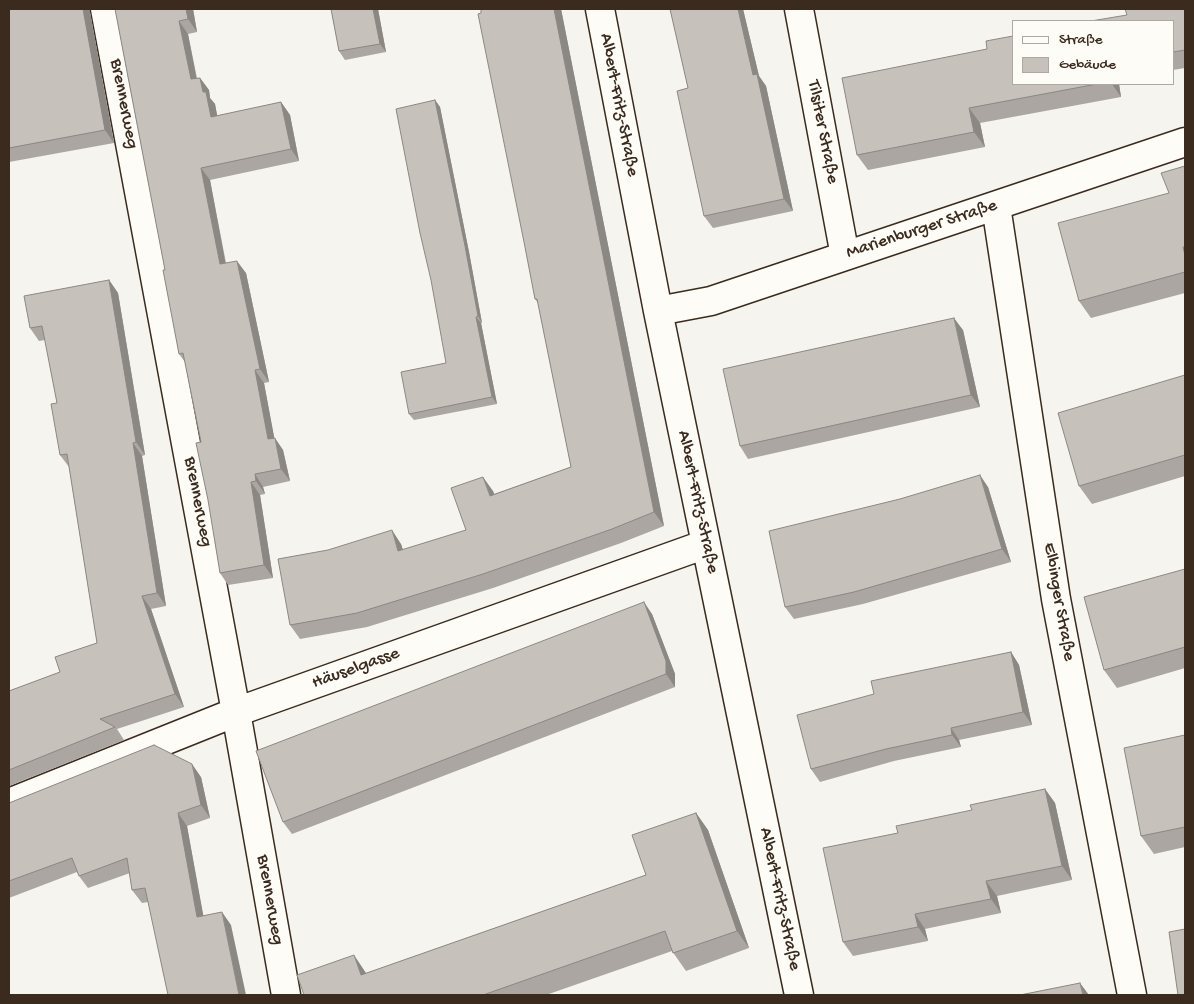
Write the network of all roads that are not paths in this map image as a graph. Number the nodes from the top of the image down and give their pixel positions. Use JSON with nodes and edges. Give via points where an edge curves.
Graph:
{"nodes":[{"id":1,"x":105,"y":9,"type":"edge"},
{"id":2,"x":600,"y":9,"type":"edge"},
{"id":3,"x":799,"y":9,"type":"edge"},
{"id":4,"x":1185,"y":142,"type":"edge"},
{"id":5,"x":996,"y":206,"type":"junction"},
{"id":6,"x":845,"y":256,"type":"junction"},
{"id":7,"x":658,"y":311,"type":"junction"},
{"id":8,"x":706,"y":544,"type":"junction"},
{"id":9,"x":236,"y":712,"type":"junction"},
{"id":10,"x":9,"y":803,"type":"edge"},
{"id":11,"x":286,"y":995,"type":"edge"},
{"id":12,"x":799,"y":995,"type":"edge"},
{"id":13,"x":1132,"y":995,"type":"edge"}],
"edges":[{"from":1,"to":9,"type":"street","name":"Brennerweg"},
{"from":2,"to":7,"type":"street","name":"Albert-Fritz-Straße"},
{"from":3,"to":6,"type":"street","name":"Tilsiter Straße"},
{"from":4,"to":5,"type":"street","name":"Marienburger Straße"},
{"from":5,"to":6,"type":"street","name":"Marienburger Straße"},
{"from":5,"to":13,"type":"street","name":"Elbinger Straße","via":[[1056,598]]},
{"from":6,"to":7,"type":"street","name":"Marienburger Straße","via":[[711,301]]},
{"from":7,"to":8,"type":"street","name":"Albert-Fritz-Straße"},
{"from":8,"to":9,"type":"street","name":"Häuselgasse"},
{"from":8,"to":12,"type":"street","name":"Albert-Fritz-Straße"},
{"from":9,"to":10,"type":"street","name":"Häuselgasse"},
{"from":9,"to":11,"type":"street","name":"Brennerweg"}]}
